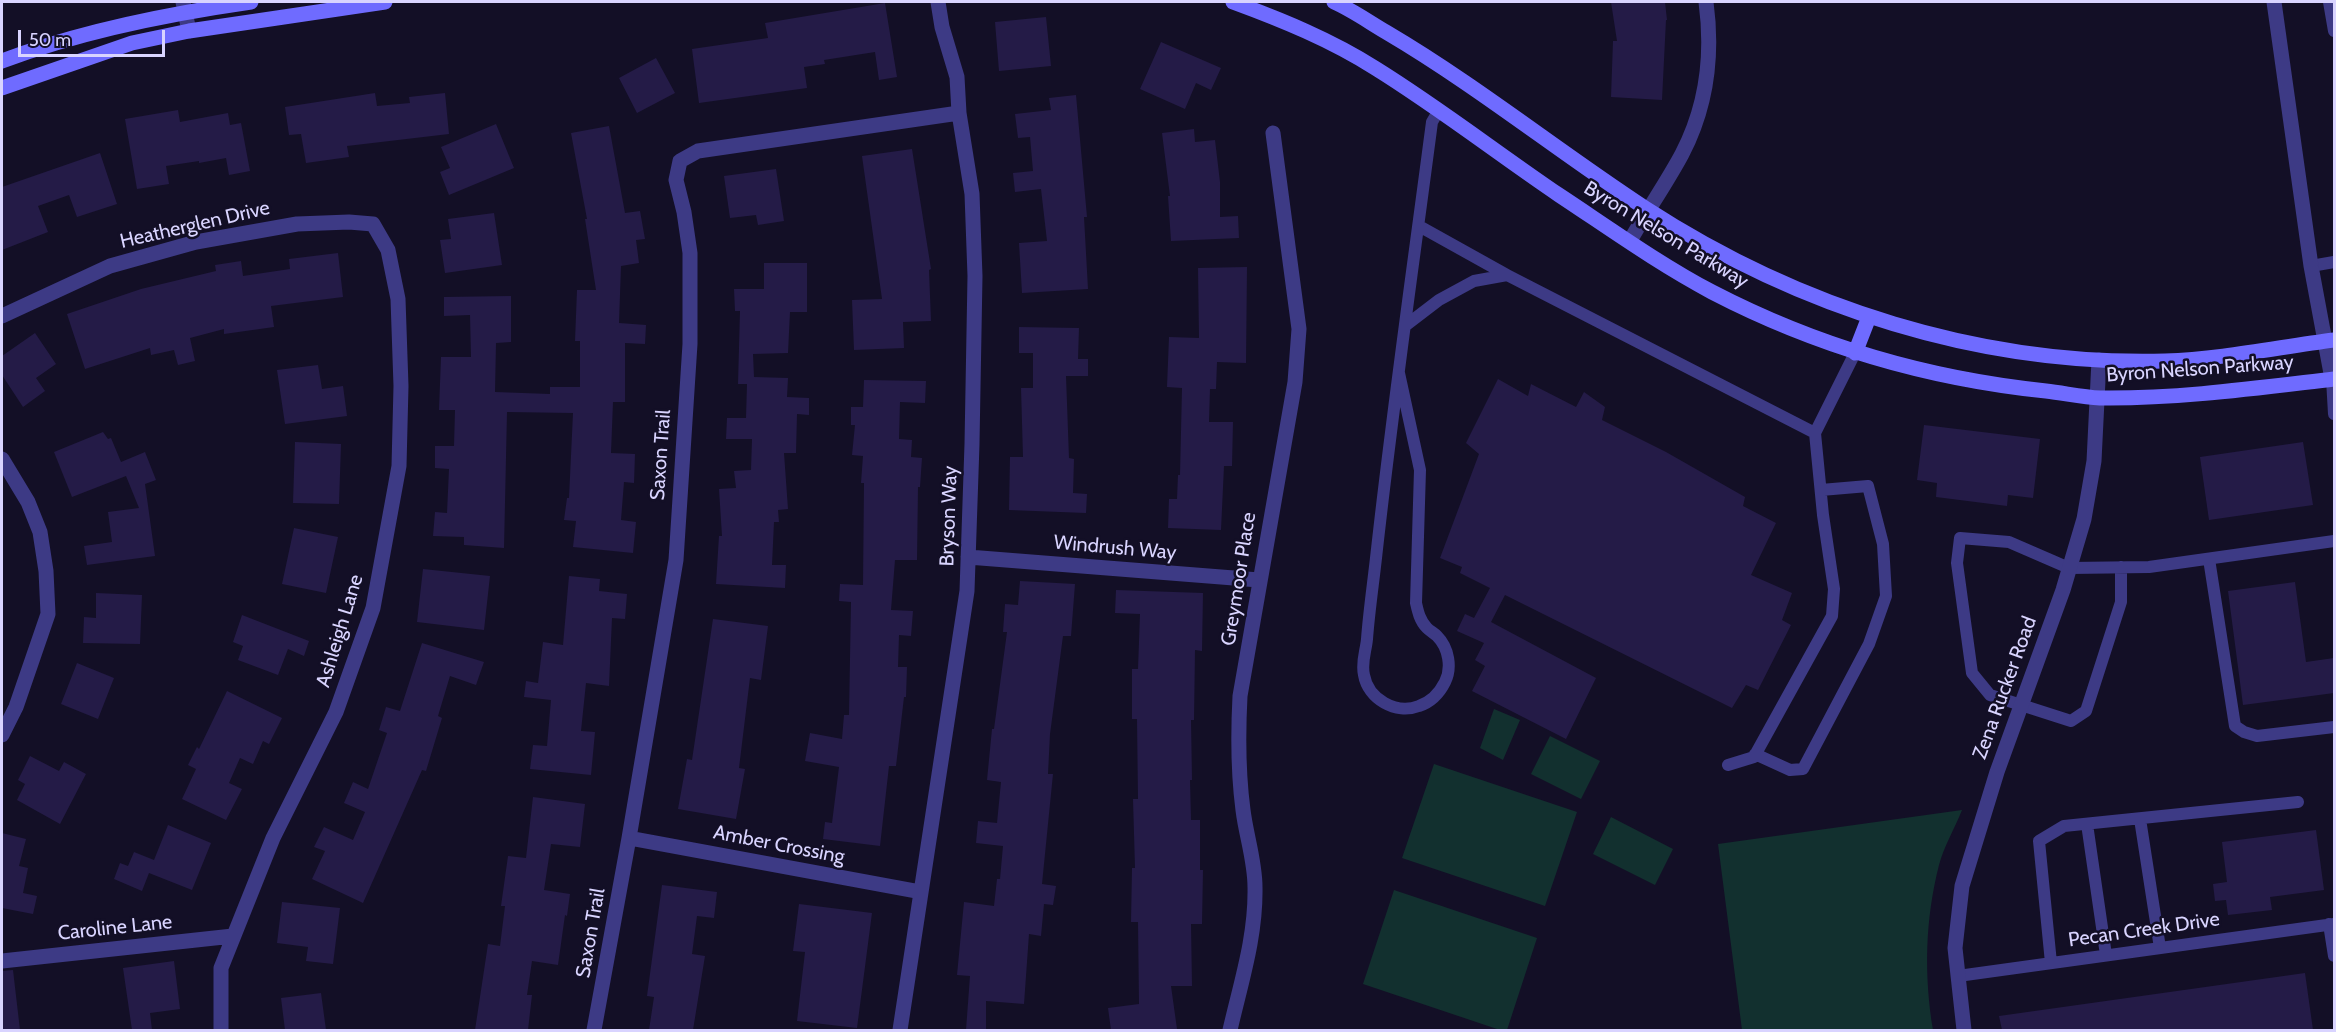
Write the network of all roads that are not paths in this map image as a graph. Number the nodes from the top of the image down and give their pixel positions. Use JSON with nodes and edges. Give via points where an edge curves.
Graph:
{"nodes":[{"id":1,"x":251,"y":2,"type":"edge"},
{"id":2,"x":385,"y":2,"type":"edge"},
{"id":3,"x":938,"y":2,"type":"edge"},
{"id":4,"x":1233,"y":2,"type":"edge"},
{"id":5,"x":1334,"y":2,"type":"edge"},
{"id":6,"x":1706,"y":2,"type":"edge"},
{"id":7,"x":2274,"y":2,"type":"edge"},
{"id":8,"x":2329,"y":2,"type":"edge"},
{"id":9,"x":355,"y":4,"type":"edge"},
{"id":10,"x":184,"y":6,"type":"edge"},
{"id":11,"x":189,"y":31,"type":"junction"},
{"id":12,"x":2334,"y":31,"type":"edge"},
{"id":13,"x":2,"y":61,"type":"edge"},
{"id":14,"x":2,"y":88,"type":"edge"},
{"id":15,"x":1439,"y":110,"type":"junction"},
{"id":16,"x":959,"y":113,"type":"junction"},
{"id":17,"x":1273,"y":133,"type":"dead end"},
{"id":18,"x":1647,"y":209,"type":"junction"},
{"id":19,"x":373,"y":224,"type":"joint"},
{"id":20,"x":1419,"y":226,"type":"junction"},
{"id":21,"x":1630,"y":241,"type":"junction"},
{"id":22,"x":2334,"y":262,"type":"edge"},
{"id":23,"x":2312,"y":266,"type":"junction"},
{"id":24,"x":1507,"y":275,"type":"junction"},
{"id":25,"x":2,"y":316,"type":"edge"},
{"id":26,"x":1869,"y":317,"type":"junction"},
{"id":27,"x":1405,"y":326,"type":"junction"},
{"id":28,"x":2330,"y":340,"type":"edge"},
{"id":29,"x":1855,"y":353,"type":"junction"},
{"id":30,"x":2099,"y":360,"type":"junction"},
{"id":31,"x":1400,"y":373,"type":"junction"},
{"id":32,"x":2333,"y":379,"type":"edge"},
{"id":33,"x":2097,"y":398,"type":"junction"},
{"id":34,"x":2334,"y":414,"type":"edge"},
{"id":35,"x":1815,"y":433,"type":"junction"},
{"id":36,"x":2,"y":459,"type":"edge"},
{"id":37,"x":1821,"y":489,"type":"junction"},
{"id":38,"x":2334,"y":541,"type":"edge"},
{"id":39,"x":968,"y":557,"type":"junction"},
{"id":40,"x":2209,"y":559,"type":"junction"},
{"id":41,"x":2121,"y":567,"type":"junction"},
{"id":42,"x":2069,"y":568,"type":"junction"},
{"id":43,"x":1259,"y":580,"type":"junction"},
{"id":44,"x":2021,"y":706,"type":"junction"},
{"id":45,"x":2334,"y":727,"type":"edge"},
{"id":46,"x":2,"y":735,"type":"edge"},
{"id":47,"x":1755,"y":754,"type":"junction"},
{"id":48,"x":1728,"y":765,"type":"dead end"},
{"id":49,"x":2298,"y":802,"type":"dead end"},
{"id":50,"x":2140,"y":819,"type":"junction"},
{"id":51,"x":2087,"y":824,"type":"junction"},
{"id":52,"x":629,"y":838,"type":"junction"},
{"id":53,"x":921,"y":892,"type":"junction"},
{"id":54,"x":2332,"y":924,"type":"edge"},
{"id":55,"x":233,"y":936,"type":"junction"},
{"id":56,"x":2160,"y":948,"type":"junction"},
{"id":57,"x":2106,"y":955,"type":"junction"},
{"id":58,"x":2334,"y":956,"type":"edge"},
{"id":59,"x":2,"y":961,"type":"edge"},
{"id":60,"x":2051,"y":963,"type":"junction"},
{"id":61,"x":1958,"y":976,"type":"junction"},
{"id":62,"x":221,"y":1030,"type":"edge"},
{"id":63,"x":594,"y":1030,"type":"edge"},
{"id":64,"x":900,"y":1030,"type":"edge"},
{"id":65,"x":1230,"y":1030,"type":"edge"},
{"id":66,"x":1964,"y":1030,"type":"edge"}],
"edges":[{"from":1,"to":10,"type":"street"},
{"from":2,"to":9,"type":"street"},
{"from":3,"to":16,"type":"street","name":"Bryson Way","via":[[957,76]]},
{"from":4,"to":15,"type":"street","name":"Byron Nelson Parkway","via":[[1312,33],[1373,66]]},
{"from":5,"to":18,"type":"street","name":"Byron Nelson Parkway","via":[[1431,58]]},
{"from":6,"to":18,"type":"street","via":[[1710,34],[1708,78],[1699,114],[1682,153]]},
{"from":7,"to":23,"type":"street"},
{"from":8,"to":12,"type":"lane"},
{"from":9,"to":11,"type":"street"},
{"from":10,"to":11,"type":"street"},
{"from":10,"to":13,"type":"street"},
{"from":11,"to":14,"type":"street","via":[[132,43]]},
{"from":15,"to":20,"type":"lane","via":[[1432,122]]},
{"from":15,"to":21,"type":"street","name":"Byron Nelson Parkway"},
{"from":16,"to":39,"type":"street","name":"Bryson Way","via":[[972,194],[975,276]]},
{"from":16,"to":52,"type":"street","name":"Saxon Trail","via":[[698,151],[680,162],[676,180],[690,253],[690,344],[676,560]]},
{"from":17,"to":43,"type":"street","name":"Greymoor Place","via":[[1299,329],[1295,382]]},
{"from":18,"to":21,"type":"street"},
{"from":18,"to":26,"type":"street","name":"Byron Nelson Parkway","via":[[1732,258],[1815,298]]},
{"from":19,"to":25,"type":"street","name":"Heatherglen Drive","via":[[297,224],[196,242],[110,266]]},
{"from":19,"to":55,"type":"street","name":"Ashleigh Lane","via":[[388,250],[398,299],[401,386],[399,466],[373,608],[336,712],[273,838]]},
{"from":20,"to":24,"type":"lane"},
{"from":20,"to":27,"type":"lane"},
{"from":21,"to":29,"type":"street","name":"Byron Nelson Parkway","via":[[1712,291]]},
{"from":22,"to":23,"type":"lane"},
{"from":23,"to":28,"type":"street"},
{"from":24,"to":27,"type":"lane","via":[[1474,281],[1439,300]]},
{"from":24,"to":35,"type":"lane"},
{"from":26,"to":29,"type":"street"},
{"from":26,"to":30,"type":"street","name":"Byron Nelson Parkway","via":[[1991,348]]},
{"from":27,"to":31,"type":"lane"},
{"from":28,"to":30,"type":"street","name":"Byron Nelson Parkway","via":[[2167,361]]},
{"from":28,"to":32,"type":"street"},
{"from":29,"to":33,"type":"street","name":"Byron Nelson Parkway","via":[[2013,388]]},
{"from":29,"to":35,"type":"lane"},
{"from":30,"to":33,"type":"street","name":"Zena Rucker Road"},
{"from":31,"to":31,"type":"lane","via":[[1420,470],[1416,603],[1418,614],[1438,636],[1449,663],[1441,691],[1418,707],[1404,709],[1390,706],[1369,689],[1362,662]]},
{"from":32,"to":33,"type":"street","name":"Byron Nelson Parkway","via":[[2210,392]]},
{"from":32,"to":34,"type":"lane"},
{"from":33,"to":42,"type":"street","name":"Zena Rucker Road","via":[[2094,461],[2084,519]]},
{"from":35,"to":37,"type":"lane"},
{"from":36,"to":46,"type":"street","via":[[28,502],[40,532],[48,614],[16,707]]},
{"from":37,"to":47,"type":"lane","via":[[1834,590],[1832,616]]},
{"from":37,"to":47,"type":"lane","via":[[1868,486],[1882,544],[1886,596],[1869,644],[1803,769],[1790,770]]},
{"from":38,"to":40,"type":"lane"},
{"from":39,"to":43,"type":"street","name":"Windrush Way"},
{"from":39,"to":53,"type":"street","name":"Bryson Way","via":[[967,591]]},
{"from":40,"to":41,"type":"lane"},
{"from":40,"to":45,"type":"lane","via":[[2235,726],[2258,736]]},
{"from":41,"to":42,"type":"lane"},
{"from":41,"to":44,"type":"lane","via":[[2121,602],[2086,711],[2072,721]]},
{"from":42,"to":44,"type":"street","name":"Zena Rucker Road"},
{"from":42,"to":44,"type":"lane","via":[[2009,542],[1960,538],[1957,563],[1972,673],[1990,695]]},
{"from":43,"to":65,"type":"street","name":"Greymoor Place","via":[[1240,696],[1237,745],[1256,883],[1255,912],[1244,979]]},
{"from":44,"to":61,"type":"street","name":"Zena Rucker Road","via":[[1962,885],[1955,948]]},
{"from":47,"to":48,"type":"lane","via":[[1754,758]]},
{"from":49,"to":50,"type":"lane"},
{"from":50,"to":51,"type":"lane"},
{"from":50,"to":56,"type":"lane"},
{"from":51,"to":57,"type":"lane"},
{"from":51,"to":60,"type":"lane","via":[[2064,826],[2039,841]]},
{"from":52,"to":53,"type":"street","name":"Amber Crossing"},
{"from":52,"to":63,"type":"street","name":"Saxon Trail"},
{"from":53,"to":64,"type":"street","name":"Bryson Way"},
{"from":54,"to":56,"type":"lane","name":"Pecan Creek Drive"},
{"from":54,"to":58,"type":"lane"},
{"from":55,"to":59,"type":"street","name":"Caroline Lane"},
{"from":55,"to":62,"type":"street","name":"Ashleigh Lane","via":[[221,968]]},
{"from":56,"to":57,"type":"lane","name":"Pecan Creek Drive"},
{"from":57,"to":60,"type":"lane","name":"Pecan Creek Drive"},
{"from":60,"to":61,"type":"lane","name":"Pecan Creek Drive"},
{"from":61,"to":66,"type":"street","name":"Zena Rucker Road"}]}
